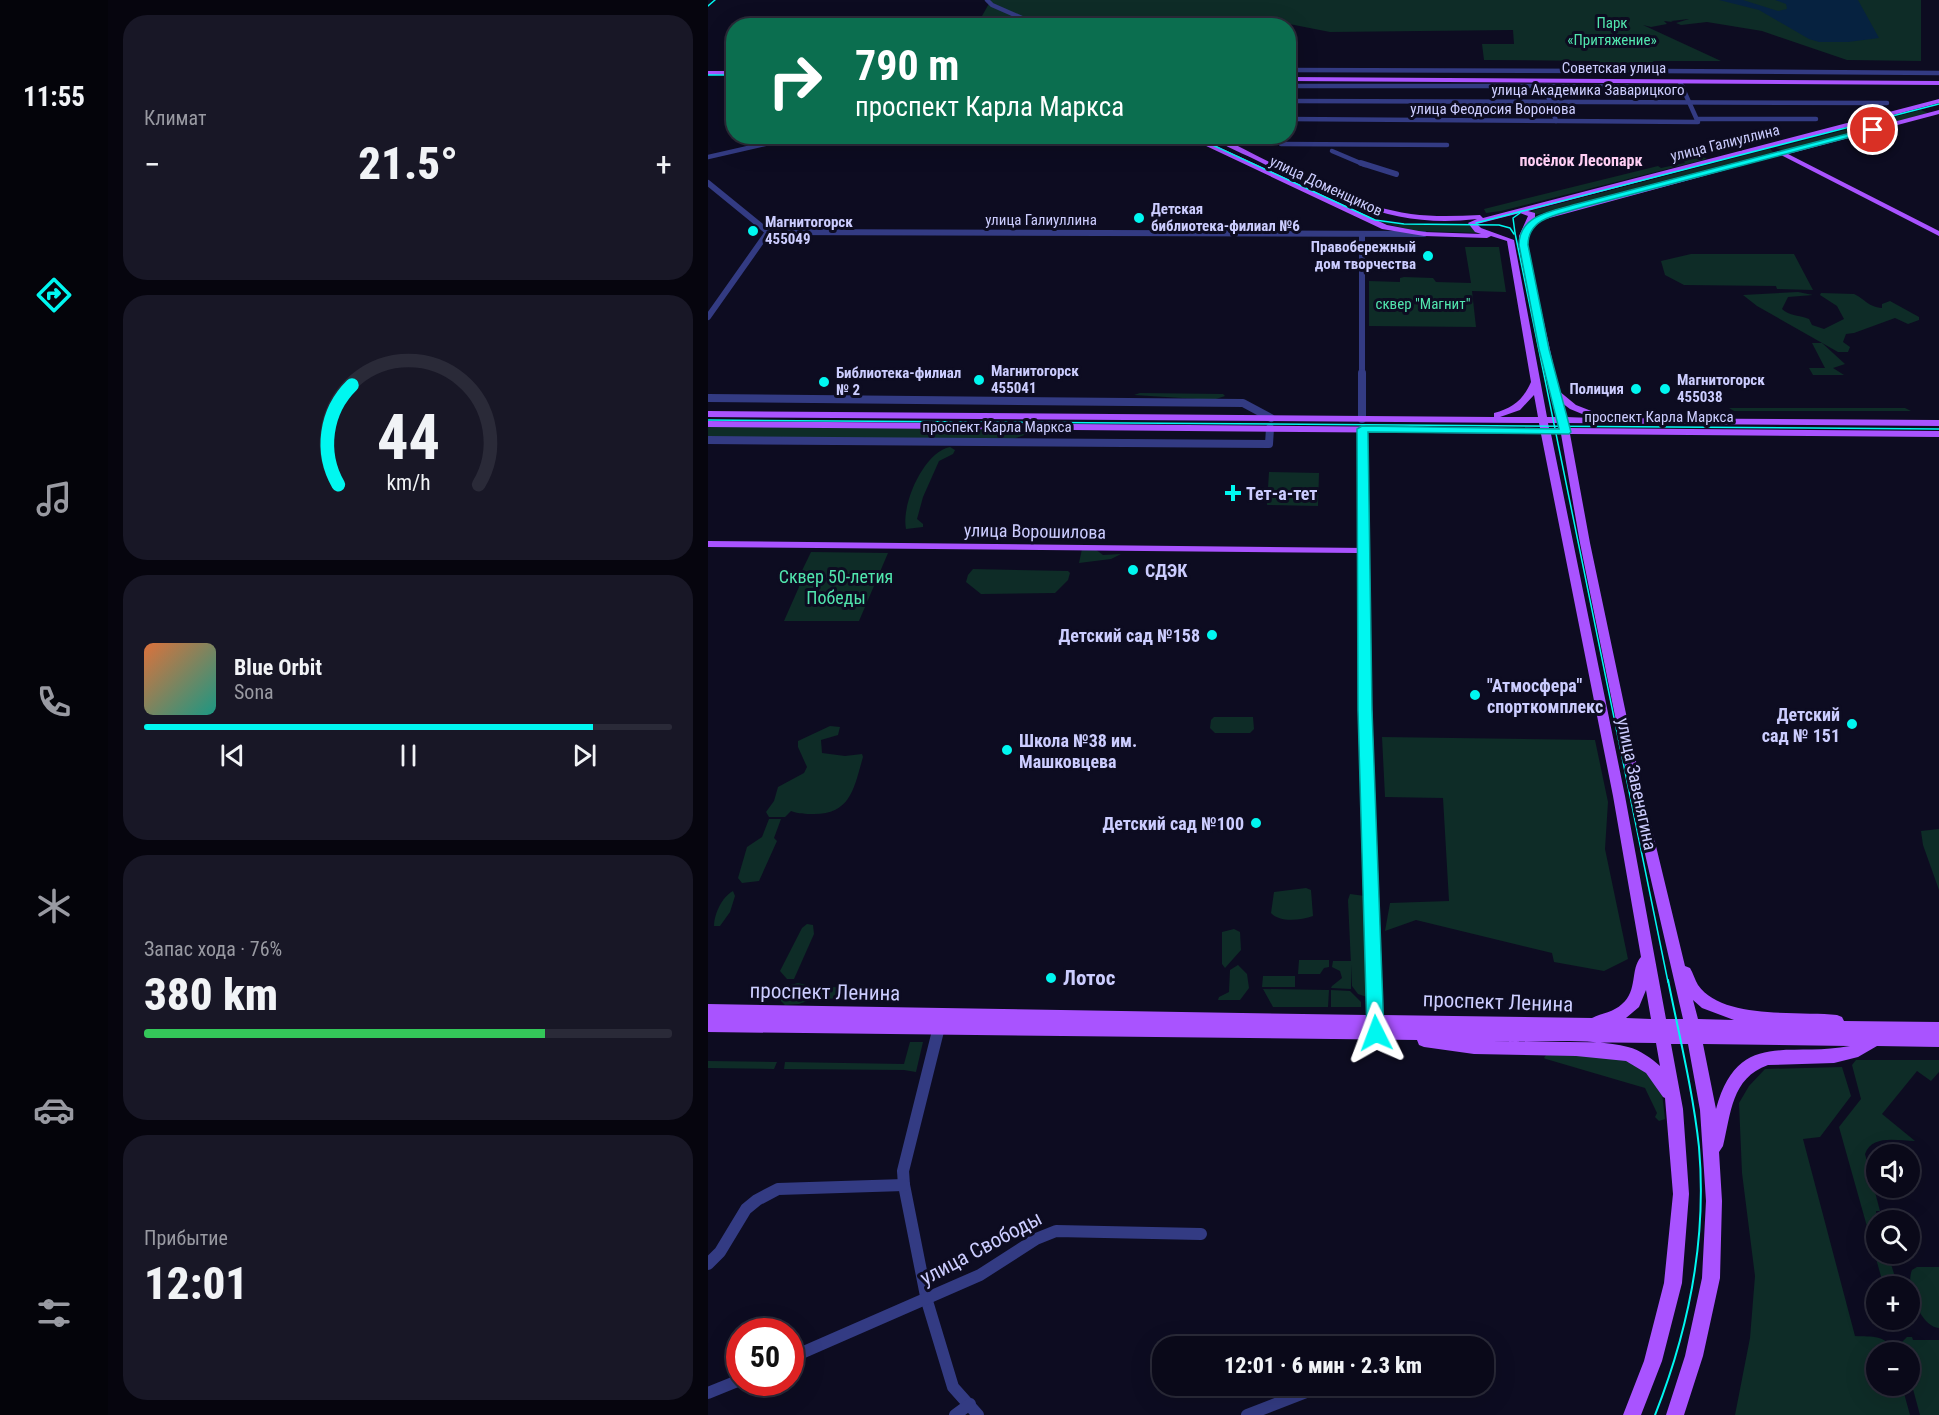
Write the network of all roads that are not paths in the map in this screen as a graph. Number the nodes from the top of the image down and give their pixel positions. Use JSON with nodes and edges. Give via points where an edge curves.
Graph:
{"nodes":[{"id":1,"x":987,"y":0,"type":"edge"},
{"id":2,"x":1023,"y":18,"type":"edge"},
{"id":3,"x":1296,"y":70,"type":"edge"},
{"id":4,"x":1600,"y":70,"type":"dead end"},
{"id":5,"x":1658,"y":71,"type":"dead end"},
{"id":6,"x":1384,"y":73,"type":"junction"},
{"id":7,"x":1939,"y":73,"type":"edge"},
{"id":8,"x":708,"y":75,"type":"edge"},
{"id":9,"x":726,"y":75,"type":"edge"},
{"id":10,"x":1722,"y":77,"type":"junction"},
{"id":11,"x":1463,"y":78,"type":"junction"},
{"id":12,"x":1296,"y":80,"type":"edge"},
{"id":13,"x":1296,"y":80,"type":"edge"},
{"id":14,"x":1296,"y":80,"type":"edge"},
{"id":15,"x":1939,"y":81,"type":"edge"},
{"id":16,"x":1681,"y":84,"type":"junction"},
{"id":17,"x":1422,"y":86,"type":"junction"},
{"id":18,"x":1545,"y":86,"type":"junction"},
{"id":19,"x":1296,"y":101,"type":"edge"},
{"id":20,"x":1423,"y":101,"type":"junction"},
{"id":21,"x":1550,"y":101,"type":"junction"},
{"id":22,"x":1939,"y":101,"type":"edge"},
{"id":23,"x":1689,"y":102,"type":"junction"},
{"id":24,"x":1887,"y":103,"type":"dead end"},
{"id":25,"x":1939,"y":112,"type":"edge"},
{"id":26,"x":1296,"y":119,"type":"edge"},
{"id":27,"x":1816,"y":119,"type":"dead end"},
{"id":28,"x":1697,"y":120,"type":"junction"},
{"id":29,"x":1556,"y":121,"type":"junction"},
{"id":30,"x":767,"y":144,"type":"edge"},
{"id":31,"x":1205,"y":144,"type":"edge"},
{"id":32,"x":1229,"y":144,"type":"edge"},
{"id":33,"x":1281,"y":144,"type":"dead end"},
{"id":34,"x":1448,"y":145,"type":"dead end"},
{"id":35,"x":1768,"y":146,"type":"junction"},
{"id":36,"x":1332,"y":152,"type":"dead end"},
{"id":37,"x":1782,"y":153,"type":"junction"},
{"id":38,"x":708,"y":158,"type":"edge"},
{"id":39,"x":1396,"y":174,"type":"dead end"},
{"id":40,"x":708,"y":183,"type":"edge"},
{"id":41,"x":1518,"y":209,"type":"junction"},
{"id":42,"x":1503,"y":213,"type":"junction"},
{"id":43,"x":1529,"y":225,"type":"junction"},
{"id":44,"x":768,"y":232,"type":"junction"},
{"id":45,"x":1392,"y":232,"type":"junction"},
{"id":46,"x":1424,"y":234,"type":"joint"},
{"id":47,"x":1939,"y":234,"type":"edge"},
{"id":48,"x":1362,"y":235,"type":"junction"},
{"id":49,"x":1498,"y":236,"type":"junction"},
{"id":50,"x":1523,"y":236,"type":"junction"},
{"id":51,"x":708,"y":316,"type":"edge"},
{"id":52,"x":1536,"y":381,"type":"junction"},
{"id":53,"x":1555,"y":392,"type":"junction"},
{"id":54,"x":708,"y":398,"type":"edge"},
{"id":55,"x":708,"y":414,"type":"edge"},
{"id":56,"x":1475,"y":419,"type":"junction"},
{"id":57,"x":1544,"y":419,"type":"junction"},
{"id":58,"x":1624,"y":420,"type":"junction"},
{"id":59,"x":1271,"y":423,"type":"junction"},
{"id":60,"x":1939,"y":423,"type":"edge"},
{"id":61,"x":708,"y":424,"type":"edge"},
{"id":62,"x":1362,"y":424,"type":"junction"},
{"id":63,"x":1564,"y":426,"type":"junction"},
{"id":64,"x":1546,"y":432,"type":"junction"},
{"id":65,"x":1939,"y":434,"type":"edge"},
{"id":66,"x":708,"y":440,"type":"edge"},
{"id":67,"x":708,"y":544,"type":"edge"},
{"id":68,"x":1363,"y":550,"type":"junction"},
{"id":69,"x":1645,"y":949,"type":"junction"},
{"id":70,"x":1674,"y":950,"type":"junction"},
{"id":71,"x":708,"y":1011,"type":"edge"},
{"id":72,"x":940,"y":1021,"type":"junction"},
{"id":73,"x":708,"y":1025,"type":"edge"},
{"id":74,"x":1578,"y":1026,"type":"junction"},
{"id":75,"x":1375,"y":1027,"type":"junction"},
{"id":76,"x":1939,"y":1029,"type":"edge"},
{"id":77,"x":1660,"y":1032,"type":"junction"},
{"id":78,"x":1693,"y":1032,"type":"junction"},
{"id":79,"x":1394,"y":1033,"type":"junction"},
{"id":80,"x":1875,"y":1034,"type":"junction"},
{"id":81,"x":1939,"y":1040,"type":"edge"},
{"id":82,"x":1675,"y":1109,"type":"junction"},
{"id":83,"x":1712,"y":1156,"type":"junction"},
{"id":84,"x":904,"y":1185,"type":"junction"},
{"id":85,"x":1202,"y":1234,"type":"dead end"},
{"id":86,"x":708,"y":1264,"type":"edge"},
{"id":87,"x":927,"y":1301,"type":"junction"},
{"id":88,"x":804,"y":1352,"type":"edge"},
{"id":89,"x":726,"y":1386,"type":"edge"},
{"id":90,"x":708,"y":1393,"type":"edge"},
{"id":91,"x":1296,"y":1396,"type":"edge"},
{"id":92,"x":974,"y":1410,"type":"edge"},
{"id":93,"x":955,"y":1415,"type":"edge"},
{"id":94,"x":1247,"y":1415,"type":"edge"},
{"id":95,"x":1632,"y":1415,"type":"edge"},
{"id":96,"x":1675,"y":1415,"type":"edge"}],
"edges":[{"from":1,"to":2,"type":"street"},
{"from":3,"to":6,"type":"street"},
{"from":4,"to":6,"type":"street"},
{"from":5,"to":10,"type":"street"},
{"from":6,"to":11,"type":"main road","name":"Советская улица"},
{"from":6,"to":12,"type":"main road","name":"Советская улица"},
{"from":7,"to":10,"type":"street"},
{"from":8,"to":9,"type":"main road"},
{"from":10,"to":11,"type":"main road","name":"Советская улица"},
{"from":10,"to":15,"type":"main road","name":"Советская улица"},
{"from":10,"to":16,"type":"main road","name":"Советская улица"},
{"from":11,"to":13,"type":"main road","name":"Советская улица"},
{"from":11,"to":16,"type":"main road","name":"Советская улица"},
{"from":14,"to":17,"type":"street"},
{"from":16,"to":18,"type":"street"},
{"from":16,"to":23,"type":"street"},
{"from":17,"to":18,"type":"street"},
{"from":17,"to":20,"type":"street"},
{"from":18,"to":21,"type":"street"},
{"from":19,"to":20,"type":"street","name":"улица Академика Заварицкого"},
{"from":20,"to":21,"type":"street","name":"улица Академика Заварицкого"},
{"from":21,"to":23,"type":"street","name":"улица Академика Заварицкого"},
{"from":21,"to":29,"type":"street"},
{"from":22,"to":35,"type":"main road","name":"улица Галиуллина"},
{"from":23,"to":24,"type":"street","name":"улица Академика Заварицкого"},
{"from":23,"to":28,"type":"street"},
{"from":25,"to":37,"type":"main road","name":"улица Галиуллина"},
{"from":26,"to":29,"type":"street","name":"улица Феодосия Воронова"},
{"from":27,"to":28,"type":"street","name":"улица Феодосия Воронова"},
{"from":28,"to":29,"type":"street","name":"улица Феодосия Воронова"},
{"from":30,"to":38,"type":"street"},
{"from":31,"to":45,"type":"main road","name":"улица Доменщиков"},
{"from":32,"to":42,"type":"main road","name":"улица Доменщиков","via":[[1375,209],[1436,218]]},
{"from":33,"to":34,"type":"street"},
{"from":35,"to":37,"type":"main road"},
{"from":35,"to":41,"type":"main road","name":"улица Галиуллина"},
{"from":36,"to":39,"type":"street"},
{"from":37,"to":43,"type":"main road","name":"улица Галиуллина","via":[[1580,206],[1539,218]]},
{"from":37,"to":47,"type":"main road"},
{"from":40,"to":44,"type":"street"},
{"from":41,"to":42,"type":"main road","name":"улица Галиуллина"},
{"from":41,"to":43,"type":"main road","via":[[1532,215]]},
{"from":42,"to":49,"type":"main road","name":"улица Галиуллина","via":[[1472,223],[1478,230]]},
{"from":43,"to":50,"type":"main road"},
{"from":44,"to":48,"type":"street","name":"улица Галиуллина"},
{"from":44,"to":51,"type":"street"},
{"from":45,"to":46,"type":"main road","name":"улица Доменщиков"},
{"from":45,"to":48,"type":"street","name":"улица Галиуллина"},
{"from":46,"to":49,"type":"main road","name":"улица Галиуллина"},
{"from":48,"to":62,"type":"street"},
{"from":49,"to":50,"type":"main road","name":"улица Галиуллина"},
{"from":49,"to":52,"type":"main road","name":"улица Завенягина","via":[[1510,240],[1512,246]]},
{"from":50,"to":53,"type":"main road","name":"улица Завенягина"},
{"from":52,"to":56,"type":"main road","via":[[1531,395],[1519,408]]},
{"from":52,"to":57,"type":"main road","name":"улица Завенягина"},
{"from":53,"to":58,"type":"main road","via":[[1580,411]]},
{"from":53,"to":63,"type":"main road","name":"улица Завенягина"},
{"from":54,"to":59,"type":"street","name":"проспект Карла Маркса","via":[[1244,403]]},
{"from":55,"to":59,"type":"main road","name":"проспект Карла Маркса"},
{"from":56,"to":57,"type":"main road","name":"проспект Карла Маркса"},
{"from":56,"to":62,"type":"main road","name":"проспект Карла Маркса"},
{"from":57,"to":63,"type":"main road","name":"проспект Карла Маркса"},
{"from":57,"to":64,"type":"main road","name":"улица Завенягина"},
{"from":58,"to":60,"type":"main road","name":"проспект Карла Маркса"},
{"from":58,"to":63,"type":"main road","name":"проспект Карла Маркса"},
{"from":59,"to":61,"type":"main road","name":"проспект Карла Маркса"},
{"from":59,"to":62,"type":"main road","name":"проспект Карла Маркса"},
{"from":59,"to":66,"type":"street","name":"проспект Карла Маркса","via":[[1269,444]]},
{"from":62,"to":64,"type":"main road","name":"проспект Карла Маркса"},
{"from":62,"to":68,"type":"street"},
{"from":63,"to":64,"type":"main road","name":"проспект Карла Маркса"},
{"from":63,"to":65,"type":"main road","name":"проспект Карла Маркса"},
{"from":63,"to":70,"type":"main road","name":"улица Завенягина","via":[[1634,780]]},
{"from":64,"to":69,"type":"main road","name":"улица Завенягина","via":[[1619,796]]},
{"from":67,"to":68,"type":"main road","name":"улица Ворошилова"},
{"from":68,"to":75,"type":"main road"},
{"from":69,"to":74,"type":"main road","name":"улица Завенягина","via":[[1634,1005],[1606,1020]]},
{"from":69,"to":77,"type":"main road","name":"улица Завенягина"},
{"from":70,"to":78,"type":"main road","name":"улица Завенягина"},
{"from":70,"to":80,"type":"main road","name":"проспект Ленина","via":[[1694,991],[1726,1012],[1821,1019]]},
{"from":71,"to":72,"type":"main road","name":"проспект Ленина"},
{"from":72,"to":73,"type":"main road","name":"проспект Ленина"},
{"from":72,"to":75,"type":"main road","name":"проспект Ленина","via":[[1065,1031]]},
{"from":72,"to":84,"type":"street","via":[[903,1171]]},
{"from":74,"to":75,"type":"main road","name":"проспект Ленина"},
{"from":74,"to":77,"type":"main road","name":"проспект Ленина"},
{"from":75,"to":79,"type":"main road","name":"проспект Ленина"},
{"from":76,"to":80,"type":"main road","name":"проспект Ленина"},
{"from":77,"to":78,"type":"main road","name":"проспект Ленина"},
{"from":77,"to":79,"type":"main road","name":"проспект Ленина"},
{"from":77,"to":82,"type":"main road","name":"улица Завенягина"},
{"from":78,"to":80,"type":"main road","name":"проспект Ленина"},
{"from":78,"to":83,"type":"main road","name":"улица Завенягина","via":[[1708,1110]]},
{"from":79,"to":82,"type":"main road","name":"проспект Ленина","via":[[1455,1045],[1627,1054],[1653,1068]]},
{"from":80,"to":81,"type":"main road","name":"проспект Ленина"},
{"from":80,"to":83,"type":"main road","name":"улица Завенягина","via":[[1850,1053],[1770,1057],[1746,1069],[1730,1088]]},
{"from":82,"to":95,"type":"main road","name":"улица Завенягина","via":[[1681,1194],[1673,1283],[1653,1360]]},
{"from":83,"to":96,"type":"main road","name":"улица Завенягина","via":[[1711,1278],[1694,1356]]},
{"from":84,"to":86,"type":"street","via":[[778,1189],[747,1209],[725,1246]]},
{"from":84,"to":87,"type":"street"},
{"from":85,"to":87,"type":"street","name":"улица Свободы","via":[[1056,1231]]},
{"from":87,"to":88,"type":"street","name":"улица Свободы"},
{"from":87,"to":92,"type":"street","via":[[953,1387]]},
{"from":89,"to":90,"type":"street"},
{"from":91,"to":94,"type":"street"},
{"from":92,"to":93,"type":"street"}]}
